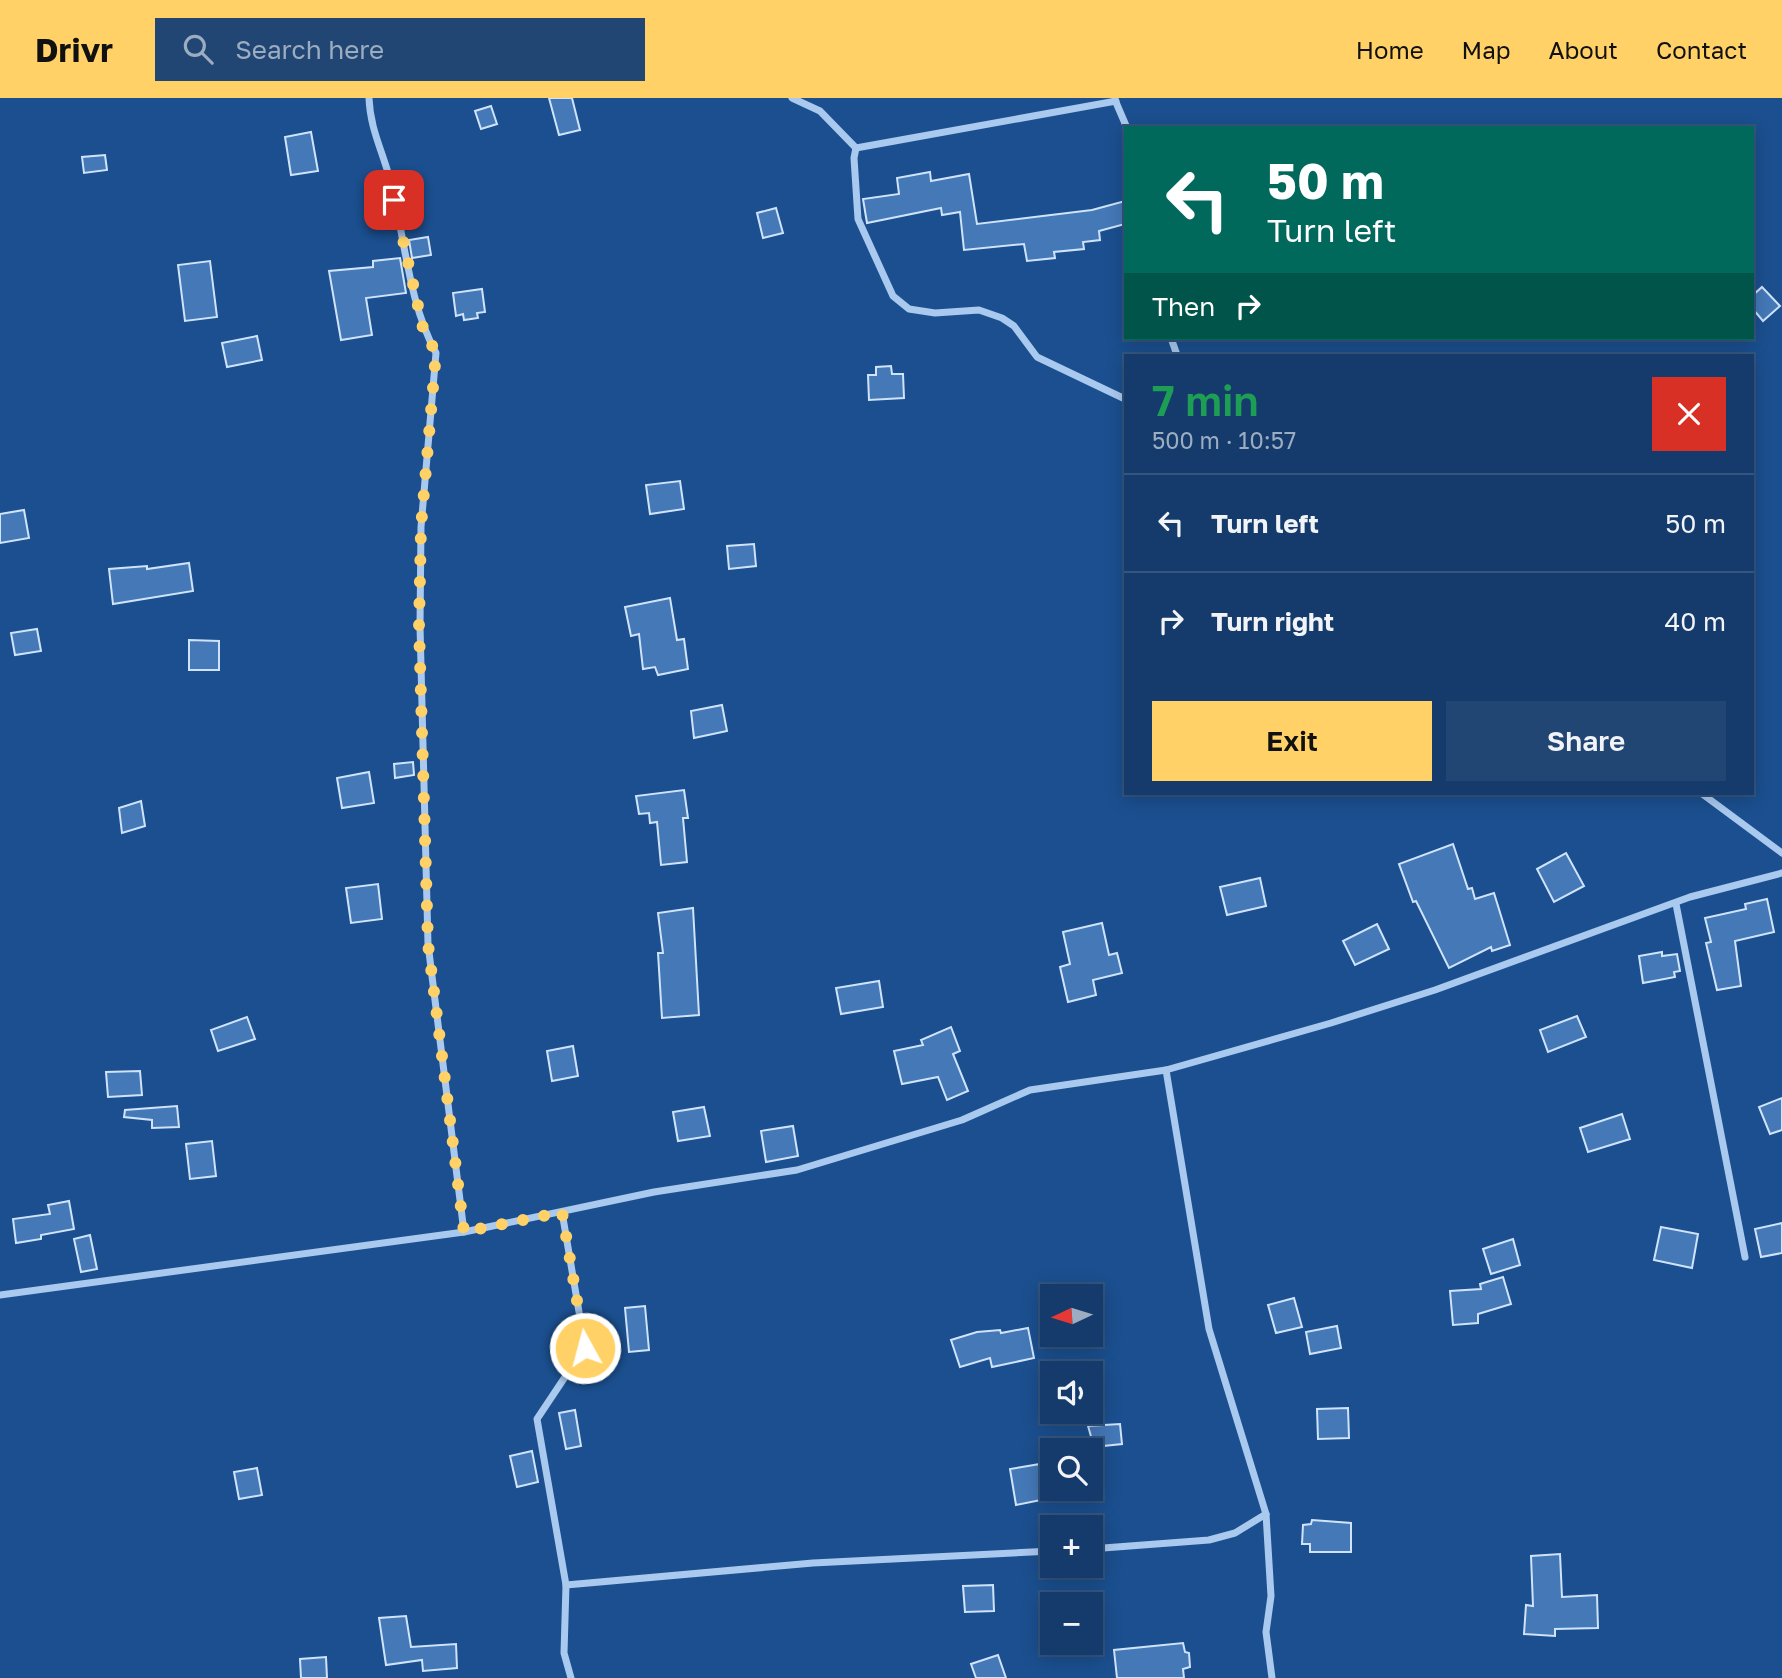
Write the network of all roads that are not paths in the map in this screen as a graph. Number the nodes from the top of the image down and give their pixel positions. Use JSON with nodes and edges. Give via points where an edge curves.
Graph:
{"nodes":[{"id":1,"x":369,"y":98,"type":"edge"},
{"id":2,"x":793,"y":98,"type":"edge"},
{"id":3,"x":1115,"y":99,"type":"edge"},
{"id":4,"x":1127,"y":126,"type":"edge"},
{"id":5,"x":856,"y":148,"type":"junction"},
{"id":6,"x":1124,"y":399,"type":"edge"},
{"id":7,"x":1704,"y":795,"type":"edge"},
{"id":8,"x":1782,"y":853,"type":"edge"},
{"id":9,"x":1782,"y":873,"type":"edge"},
{"id":10,"x":1675,"y":904,"type":"junction"},
{"id":11,"x":1166,"y":1070,"type":"junction"},
{"id":12,"x":562,"y":1212,"type":"junction"},
{"id":13,"x":464,"y":1232,"type":"junction"},
{"id":14,"x":1745,"y":1257,"type":"dead end"},
{"id":15,"x":0,"y":1295,"type":"edge"},
{"id":16,"x":1266,"y":1514,"type":"junction"},
{"id":17,"x":1103,"y":1548,"type":"edge"},
{"id":18,"x":1040,"y":1552,"type":"edge"},
{"id":19,"x":566,"y":1585,"type":"junction"},
{"id":20,"x":571,"y":1678,"type":"edge"},
{"id":21,"x":1272,"y":1678,"type":"edge"}],
"edges":[{"from":1,"to":13,"type":"street","via":[[371,126],[388,174],[423,328],[436,353],[421,527],[419,626],[428,944]]},
{"from":2,"to":5,"type":"street","via":[[820,111]]},
{"from":3,"to":4,"type":"street"},
{"from":3,"to":5,"type":"street"},
{"from":5,"to":6,"type":"street","via":[[858,219],[893,296],[909,309],[935,313],[979,310],[1002,318],[1014,326],[1037,357]]},
{"from":7,"to":8,"type":"street"},
{"from":9,"to":10,"type":"street"},
{"from":10,"to":11,"type":"street","via":[[1370,1011]]},
{"from":10,"to":14,"type":"street"},
{"from":11,"to":12,"type":"street","via":[[1030,1090],[962,1120],[796,1170]]},
{"from":11,"to":16,"type":"street","via":[[1209,1329]]},
{"from":12,"to":13,"type":"street"},
{"from":12,"to":19,"type":"street","via":[[585,1348],[537,1419]]},
{"from":13,"to":15,"type":"street"},
{"from":16,"to":17,"type":"street","via":[[1235,1533],[1209,1540]]},
{"from":16,"to":21,"type":"street","via":[[1271,1596],[1266,1632]]},
{"from":18,"to":19,"type":"street","via":[[813,1563]]},
{"from":19,"to":20,"type":"street","via":[[564,1653]]}]}
